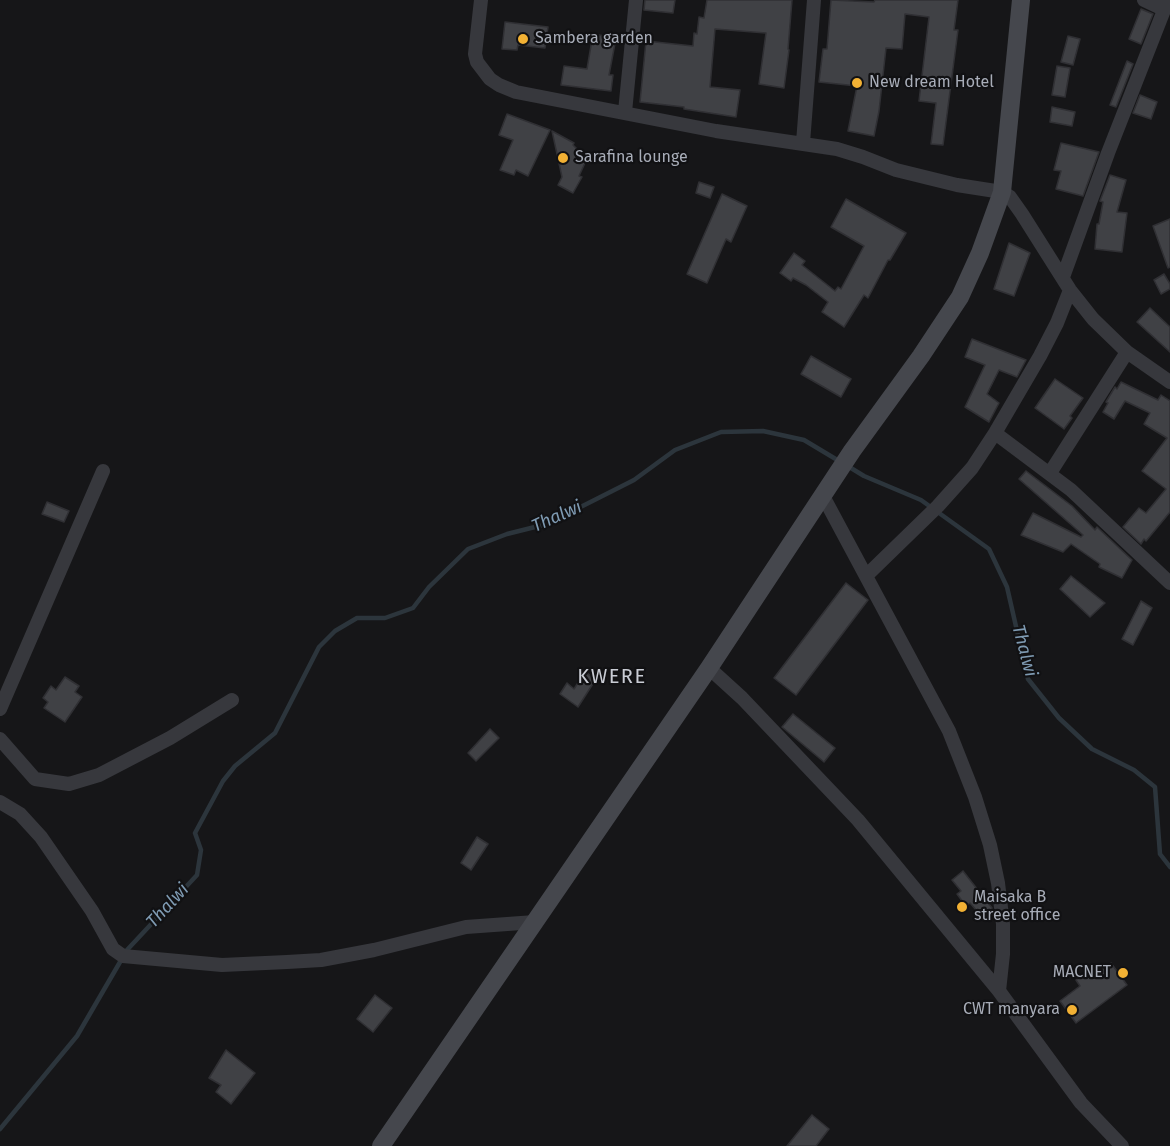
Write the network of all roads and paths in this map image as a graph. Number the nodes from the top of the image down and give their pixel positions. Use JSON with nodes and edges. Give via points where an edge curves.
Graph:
{"nodes":[{"id":1,"x":481,"y":0,"type":"edge"},
{"id":2,"x":636,"y":0,"type":"edge"},
{"id":3,"x":814,"y":0,"type":"edge"},
{"id":4,"x":1021,"y":0,"type":"edge"},
{"id":5,"x":1144,"y":0,"type":"edge"},
{"id":6,"x":1166,"y":4,"type":"edge"},
{"id":7,"x":625,"y":112,"type":"junction"},
{"id":8,"x":803,"y":143,"type":"junction"},
{"id":9,"x":1002,"y":192,"type":"junction"},
{"id":10,"x":1063,"y":277,"type":"junction"},
{"id":11,"x":1070,"y":290,"type":"junction"},
{"id":12,"x":1127,"y":352,"type":"junction"},
{"id":13,"x":1170,"y":382,"type":"edge"},
{"id":14,"x":995,"y":433,"type":"junction"},
{"id":15,"x":103,"y":471,"type":"dead end"},
{"id":16,"x":1050,"y":473,"type":"junction"},
{"id":17,"x":823,"y":496,"type":"junction"},
{"id":18,"x":867,"y":575,"type":"junction"},
{"id":19,"x":1170,"y":583,"type":"edge"},
{"id":20,"x":709,"y":668,"type":"junction"},
{"id":21,"x":232,"y":700,"type":"dead end"},
{"id":22,"x":0,"y":709,"type":"edge"},
{"id":23,"x":0,"y":739,"type":"edge"},
{"id":24,"x":0,"y":802,"type":"edge"},
{"id":25,"x":535,"y":922,"type":"junction"},
{"id":26,"x":999,"y":991,"type":"junction"},
{"id":27,"x":381,"y":1146,"type":"edge"},
{"id":28,"x":1122,"y":1146,"type":"edge"}],
"edges":[{"from":1,"to":7,"type":"street","via":[[475,54],[490,79],[537,97]]},
{"from":2,"to":7,"type":"street"},
{"from":3,"to":8,"type":"street"},
{"from":4,"to":9,"type":"street"},
{"from":5,"to":6,"type":"street"},
{"from":6,"to":10,"type":"street"},
{"from":7,"to":8,"type":"street","via":[[716,131]]},
{"from":8,"to":9,"type":"street","via":[[849,152],[896,170]]},
{"from":9,"to":10,"type":"street","via":[[1010,197]]},
{"from":9,"to":17,"type":"street","via":[[960,297]]},
{"from":10,"to":11,"type":"street"},
{"from":11,"to":12,"type":"street","via":[[1093,320]]},
{"from":11,"to":14,"type":"street","via":[[1057,323]]},
{"from":12,"to":13,"type":"street"},
{"from":12,"to":16,"type":"street"},
{"from":14,"to":16,"type":"street"},
{"from":14,"to":18,"type":"street","via":[[957,486]]},
{"from":15,"to":22,"type":"street"},
{"from":16,"to":19,"type":"street"},
{"from":17,"to":18,"type":"street"},
{"from":17,"to":20,"type":"street"},
{"from":18,"to":26,"type":"street","via":[[949,731],[983,818],[1003,924]]},
{"from":20,"to":25,"type":"street"},
{"from":20,"to":26,"type":"street","via":[[858,820]]},
{"from":21,"to":23,"type":"street","via":[[99,776],[69,784],[35,779]]},
{"from":24,"to":25,"type":"street","via":[[20,814],[41,837],[87,903],[113,949],[123,956],[222,965],[299,962],[374,950],[466,927]]},
{"from":25,"to":27,"type":"street"},
{"from":26,"to":28,"type":"street","via":[[1081,1103]]}]}
